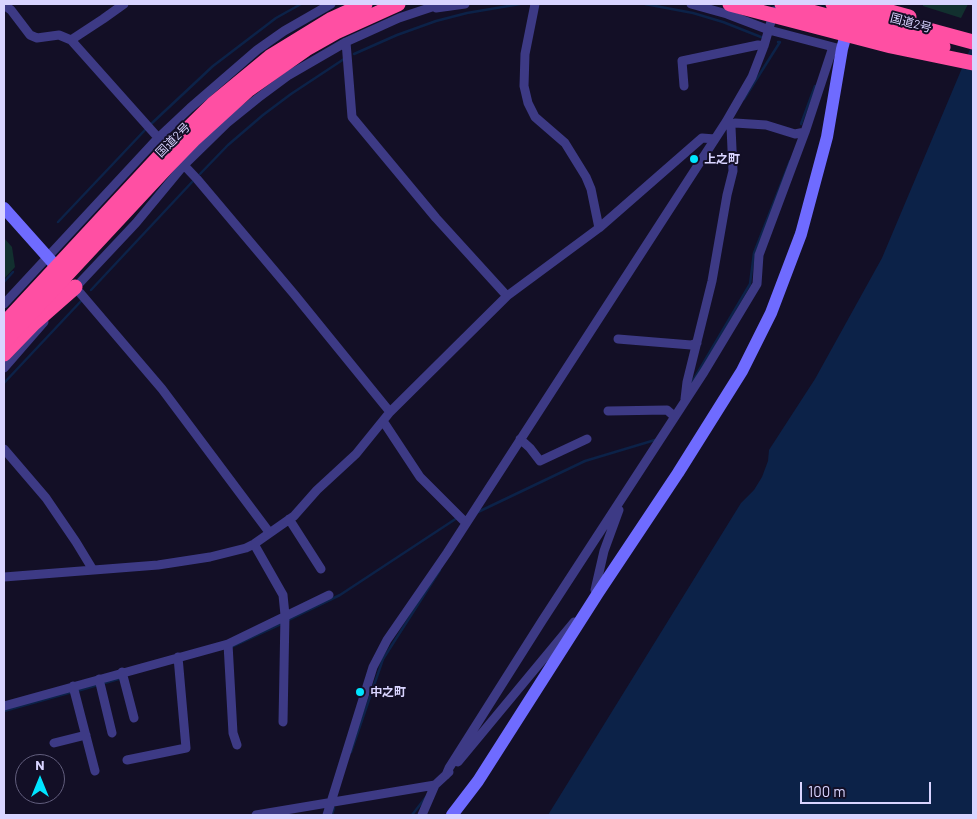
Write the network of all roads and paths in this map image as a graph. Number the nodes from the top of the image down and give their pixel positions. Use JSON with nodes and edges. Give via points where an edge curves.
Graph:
{"nodes":[{"id":1,"x":124,"y":4,"type":"edge"},
{"id":2,"x":332,"y":4,"type":"edge"},
{"id":3,"x":364,"y":4,"type":"edge"},
{"id":4,"x":398,"y":4,"type":"edge"},
{"id":5,"x":442,"y":4,"type":"edge"},
{"id":6,"x":465,"y":4,"type":"edge"},
{"id":7,"x":535,"y":4,"type":"edge"},
{"id":8,"x":691,"y":4,"type":"edge"},
{"id":9,"x":730,"y":4,"type":"edge"},
{"id":10,"x":776,"y":4,"type":"edge"},
{"id":11,"x":782,"y":4,"type":"edge"},
{"id":12,"x":833,"y":4,"type":"edge"},
{"id":13,"x":855,"y":4,"type":"edge"},
{"id":14,"x":862,"y":4,"type":"edge"},
{"id":15,"x":4,"y":5,"type":"edge"},
{"id":16,"x":706,"y":6,"type":"edge"},
{"id":17,"x":426,"y":9,"type":"junction"},
{"id":18,"x":769,"y":30,"type":"junction"},
{"id":19,"x":973,"y":35,"type":"edge"},
{"id":20,"x":71,"y":40,"type":"junction"},
{"id":21,"x":346,"y":42,"type":"junction"},
{"id":22,"x":973,"y":42,"type":"edge"},
{"id":23,"x":764,"y":46,"type":"junction"},
{"id":24,"x":837,"y":48,"type":"junction"},
{"id":25,"x":973,"y":56,"type":"edge"},
{"id":26,"x":973,"y":63,"type":"edge"},
{"id":27,"x":684,"y":86,"type":"dead end"},
{"id":28,"x":728,"y":124,"type":"junction"},
{"id":29,"x":805,"y":132,"type":"junction"},
{"id":30,"x":158,"y":138,"type":"junction"},
{"id":31,"x":715,"y":139,"type":"junction"},
{"id":32,"x":184,"y":165,"type":"junction"},
{"id":33,"x":4,"y":208,"type":"edge"},
{"id":34,"x":599,"y":228,"type":"junction"},
{"id":35,"x":48,"y":257,"type":"junction"},
{"id":36,"x":75,"y":287,"type":"junction"},
{"id":37,"x":507,"y":296,"type":"junction"},
{"id":38,"x":4,"y":304,"type":"edge"},
{"id":39,"x":4,"y":324,"type":"edge"},
{"id":40,"x":618,"y":339,"type":"dead end"},
{"id":41,"x":4,"y":342,"type":"edge"},
{"id":42,"x":697,"y":343,"type":"junction"},
{"id":43,"x":4,"y":354,"type":"edge"},
{"id":44,"x":4,"y":368,"type":"edge"},
{"id":45,"x":685,"y":401,"type":"junction"},
{"id":46,"x":608,"y":411,"type":"dead end"},
{"id":47,"x":390,"y":412,"type":"junction"},
{"id":48,"x":673,"y":415,"type":"junction"},
{"id":49,"x":383,"y":420,"type":"junction"},
{"id":50,"x":520,"y":439,"type":"junction"},
{"id":51,"x":588,"y":439,"type":"dead end"},
{"id":52,"x":4,"y":450,"type":"edge"},
{"id":53,"x":622,"y":498,"type":"junction"},
{"id":54,"x":289,"y":519,"type":"junction"},
{"id":55,"x":466,"y":523,"type":"junction"},
{"id":56,"x":270,"y":532,"type":"junction"},
{"id":57,"x":254,"y":544,"type":"junction"},
{"id":58,"x":322,"y":569,"type":"dead end"},
{"id":59,"x":93,"y":570,"type":"junction"},
{"id":60,"x":4,"y":577,"type":"edge"},
{"id":61,"x":598,"y":593,"type":"junction"},
{"id":62,"x":329,"y":595,"type":"dead end"},
{"id":63,"x":584,"y":617,"type":"junction"},
{"id":64,"x":284,"y":619,"type":"junction"},
{"id":65,"x":229,"y":647,"type":"junction"},
{"id":66,"x":178,"y":661,"type":"junction"},
{"id":67,"x":123,"y":676,"type":"junction"},
{"id":68,"x":100,"y":682,"type":"junction"},
{"id":69,"x":74,"y":689,"type":"junction"},
{"id":70,"x":4,"y":706,"type":"edge"},
{"id":71,"x":134,"y":718,"type":"dead end"},
{"id":72,"x":283,"y":722,"type":"dead end"},
{"id":73,"x":112,"y":733,"type":"dead end"},
{"id":74,"x":86,"y":735,"type":"junction"},
{"id":75,"x":54,"y":742,"type":"dead end"},
{"id":76,"x":237,"y":745,"type":"dead end"},
{"id":77,"x":127,"y":760,"type":"dead end"},
{"id":78,"x":95,"y":771,"type":"dead end"},
{"id":79,"x":446,"y":775,"type":"junction"},
{"id":80,"x":435,"y":785,"type":"junction"},
{"id":81,"x":332,"y":802,"type":"junction"},
{"id":82,"x":256,"y":815,"type":"edge"},
{"id":83,"x":327,"y":815,"type":"edge"},
{"id":84,"x":422,"y":815,"type":"edge"},
{"id":85,"x":452,"y":815,"type":"edge"}],
"edges":[{"from":1,"to":20,"type":"street"},
{"from":2,"to":30,"type":"street","via":[[284,30],[257,50]]},
{"from":3,"to":39,"type":"highway","name":"国道2号","bridge":true,"via":[[332,19],[270,57],[213,104],[158,158]]},
{"from":4,"to":41,"type":"highway","name":"国道2号","bridge":true,"via":[[336,32],[249,89],[186,147]]},
{"from":5,"to":17,"type":"street"},
{"from":6,"to":17,"type":"street"},
{"from":7,"to":34,"type":"street","via":[[525,54],[524,86],[528,103],[536,118],[565,142],[586,177]]},
{"from":8,"to":16,"type":"street"},
{"from":9,"to":26,"type":"highway","bridge":true,"via":[[891,46]]},
{"from":10,"to":18,"type":"street"},
{"from":11,"to":25,"type":"highway","name":"国道2号","bridge":true},
{"from":12,"to":22,"type":"highway","name":"国道2号","bridge":true},
{"from":13,"to":24,"type":"street"},
{"from":14,"to":19,"type":"highway"},
{"from":15,"to":20,"type":"street","via":[[30,35],[37,38],[59,35]]},
{"from":16,"to":18,"type":"street"},
{"from":17,"to":21,"type":"street"},
{"from":18,"to":23,"type":"street"},
{"from":18,"to":24,"type":"street"},
{"from":20,"to":30,"type":"street"},
{"from":21,"to":32,"type":"street","via":[[258,98]]},
{"from":21,"to":37,"type":"street","via":[[352,117],[436,218]]},
{"from":23,"to":27,"type":"street","via":[[758,44],[682,61]]},
{"from":23,"to":28,"type":"street"},
{"from":24,"to":29,"type":"street"},
{"from":24,"to":61,"type":"street","via":[[826,137],[801,234],[771,313],[742,371]]},
{"from":28,"to":29,"type":"street","via":[[766,125],[795,134]]},
{"from":28,"to":31,"type":"street"},
{"from":28,"to":42,"type":"street","via":[[733,171]]},
{"from":29,"to":45,"type":"street","via":[[759,255],[757,284]]},
{"from":30,"to":32,"type":"street"},
{"from":30,"to":35,"type":"street"},
{"from":31,"to":34,"type":"street","via":[[702,138]]},
{"from":31,"to":50,"type":"street"},
{"from":32,"to":36,"type":"street","via":[[136,223]]},
{"from":32,"to":47,"type":"street"},
{"from":33,"to":35,"type":"street"},
{"from":34,"to":37,"type":"street"},
{"from":35,"to":36,"type":"street"},
{"from":35,"to":38,"type":"street"},
{"from":36,"to":43,"type":"highway"},
{"from":36,"to":44,"type":"street"},
{"from":36,"to":56,"type":"street","via":[[162,389]]},
{"from":37,"to":47,"type":"street"},
{"from":40,"to":42,"type":"street"},
{"from":42,"to":45,"type":"street"},
{"from":45,"to":48,"type":"street"},
{"from":46,"to":48,"type":"street","via":[[667,410]]},
{"from":47,"to":49,"type":"street"},
{"from":48,"to":53,"type":"street"},
{"from":49,"to":54,"type":"street","via":[[356,454]]},
{"from":49,"to":55,"type":"street","via":[[420,477]]},
{"from":50,"to":51,"type":"street","via":[[540,461]]},
{"from":50,"to":55,"type":"street"},
{"from":52,"to":59,"type":"street","via":[[46,498]]},
{"from":53,"to":61,"type":"street","via":[[604,551],[595,590]]},
{"from":53,"to":79,"type":"street"},
{"from":54,"to":56,"type":"street"},
{"from":54,"to":58,"type":"street"},
{"from":55,"to":81,"type":"street","via":[[373,667]]},
{"from":56,"to":57,"type":"street"},
{"from":57,"to":59,"type":"street","via":[[210,558]]},
{"from":57,"to":64,"type":"street","via":[[284,595]]},
{"from":59,"to":60,"type":"street"},
{"from":61,"to":63,"type":"street"},
{"from":62,"to":64,"type":"street"},
{"from":63,"to":79,"type":"street","via":[[573,623]]},
{"from":63,"to":85,"type":"street","via":[[478,781]]},
{"from":64,"to":65,"type":"street"},
{"from":64,"to":72,"type":"street"},
{"from":65,"to":66,"type":"street"},
{"from":65,"to":76,"type":"street","via":[[233,734]]},
{"from":66,"to":67,"type":"street"},
{"from":66,"to":77,"type":"street","via":[[186,748]]},
{"from":67,"to":68,"type":"street"},
{"from":67,"to":71,"type":"street"},
{"from":68,"to":69,"type":"street"},
{"from":68,"to":73,"type":"street"},
{"from":69,"to":70,"type":"street"},
{"from":69,"to":74,"type":"street"},
{"from":74,"to":75,"type":"street"},
{"from":74,"to":78,"type":"street"},
{"from":79,"to":80,"type":"street"},
{"from":80,"to":81,"type":"street"},
{"from":80,"to":84,"type":"street"},
{"from":81,"to":82,"type":"street"},
{"from":81,"to":83,"type":"street"}]}
